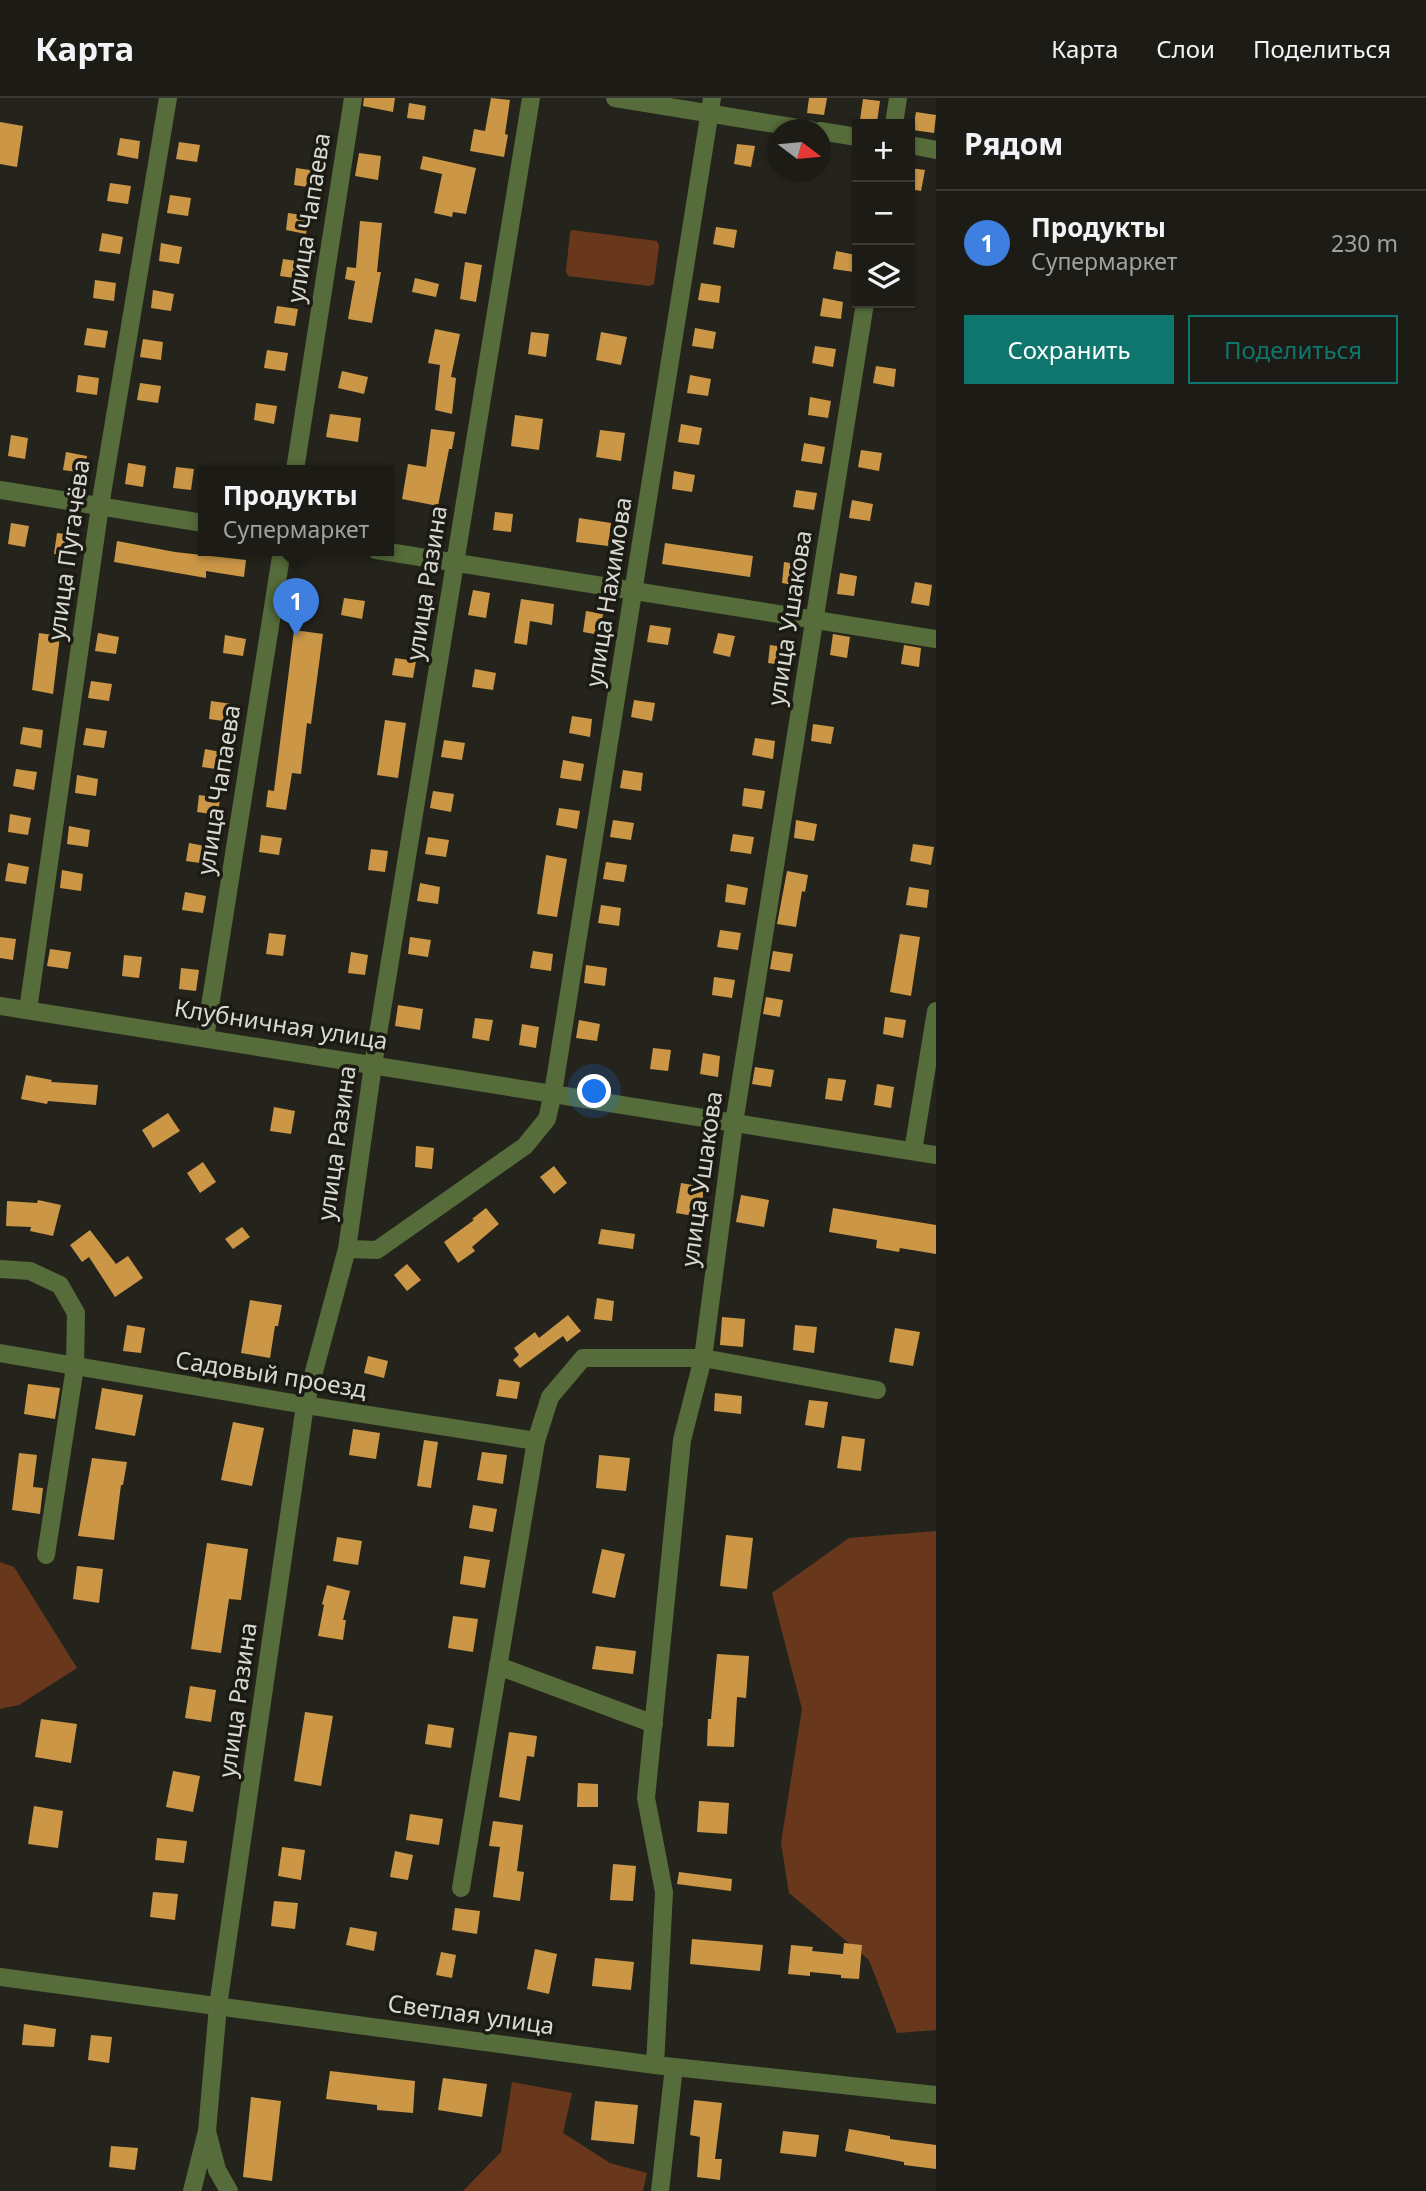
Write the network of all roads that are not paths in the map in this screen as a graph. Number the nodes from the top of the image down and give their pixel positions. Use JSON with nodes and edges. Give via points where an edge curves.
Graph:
{"nodes":[{"id":1,"x":168,"y":98,"type":"edge"},
{"id":2,"x":353,"y":98,"type":"edge"},
{"id":3,"x":531,"y":98,"type":"edge"},
{"id":4,"x":615,"y":98,"type":"edge"},
{"id":5,"x":898,"y":98,"type":"edge"},
{"id":6,"x":711,"y":106,"type":"edge"},
{"id":7,"x":895,"y":119,"type":"edge"},
{"id":8,"x":768,"y":120,"type":"edge"},
{"id":9,"x":831,"y":133,"type":"edge"},
{"id":10,"x":852,"y":136,"type":"edge"},
{"id":11,"x":915,"y":146,"type":"edge"},
{"id":12,"x":936,"y":150,"type":"edge"},
{"id":13,"x":864,"y":308,"type":"edge"},
{"id":14,"x":296,"y":465,"type":"edge"},
{"id":15,"x":0,"y":490,"type":"edge"},
{"id":16,"x":100,"y":506,"type":"junction"},
{"id":17,"x":198,"y":522,"type":"edge"},
{"id":18,"x":394,"y":553,"type":"edge"},
{"id":19,"x":281,"y":556,"type":"edge"},
{"id":20,"x":455,"y":562,"type":"junction"},
{"id":21,"x":634,"y":591,"type":"junction"},
{"id":22,"x":814,"y":619,"type":"junction"},
{"id":23,"x":936,"y":639,"type":"edge"},
{"id":24,"x":0,"y":1006,"type":"edge"},
{"id":25,"x":28,"y":1010,"type":"junction"},
{"id":26,"x":936,"y":1011,"type":"edge"},
{"id":27,"x":205,"y":1038,"type":"junction"},
{"id":28,"x":373,"y":1065,"type":"junction"},
{"id":29,"x":553,"y":1093,"type":"junction"},
{"id":30,"x":734,"y":1123,"type":"junction"},
{"id":31,"x":913,"y":1151,"type":"junction"},
{"id":32,"x":936,"y":1155,"type":"edge"},
{"id":33,"x":346,"y":1249,"type":"junction"},
{"id":34,"x":0,"y":1269,"type":"edge"},
{"id":35,"x":0,"y":1353,"type":"edge"},
{"id":36,"x":703,"y":1358,"type":"junction"},
{"id":37,"x":75,"y":1367,"type":"junction"},
{"id":38,"x":877,"y":1390,"type":"dead end"},
{"id":39,"x":305,"y":1405,"type":"junction"},
{"id":40,"x":536,"y":1441,"type":"junction"},
{"id":41,"x":46,"y":1555,"type":"dead end"},
{"id":42,"x":498,"y":1665,"type":"junction"},
{"id":43,"x":654,"y":1724,"type":"junction"},
{"id":44,"x":461,"y":1888,"type":"dead end"},
{"id":45,"x":0,"y":1977,"type":"edge"},
{"id":46,"x":218,"y":2006,"type":"junction"},
{"id":47,"x":655,"y":2065,"type":"junction"},
{"id":48,"x":674,"y":2067,"type":"junction"},
{"id":49,"x":936,"y":2095,"type":"edge"},
{"id":50,"x":207,"y":2131,"type":"junction"},
{"id":51,"x":192,"y":2191,"type":"edge"},
{"id":52,"x":229,"y":2191,"type":"edge"},
{"id":53,"x":661,"y":2191,"type":"edge"}],
"edges":[{"from":1,"to":16,"type":"street","name":"улица Пугачёва"},
{"from":2,"to":14,"type":"street","name":"улица Чапаева"},
{"from":3,"to":20,"type":"street","name":"улица Разина"},
{"from":4,"to":6,"type":"street"},
{"from":5,"to":7,"type":"street"},
{"from":6,"to":8,"type":"street"},
{"from":6,"to":21,"type":"street","name":"улица Нахимова"},
{"from":9,"to":10,"type":"street"},
{"from":11,"to":12,"type":"street"},
{"from":13,"to":22,"type":"street","name":"улица Ушакова"},
{"from":15,"to":16,"type":"street"},
{"from":16,"to":17,"type":"street"},
{"from":16,"to":25,"type":"street","name":"улица Пугачёва"},
{"from":18,"to":20,"type":"street"},
{"from":19,"to":27,"type":"street","name":"улица Чапаева"},
{"from":20,"to":21,"type":"street"},
{"from":20,"to":28,"type":"street","name":"улица Разина"},
{"from":21,"to":22,"type":"street"},
{"from":21,"to":29,"type":"street","name":"улица Нахимова"},
{"from":22,"to":23,"type":"street"},
{"from":22,"to":30,"type":"street","name":"улица Ушакова"},
{"from":24,"to":25,"type":"street","name":"Клубничная улица"},
{"from":25,"to":27,"type":"street","name":"Клубничная улица"},
{"from":26,"to":31,"type":"street"},
{"from":27,"to":28,"type":"street","name":"Клубничная улица"},
{"from":28,"to":29,"type":"street","name":"Клубничная улица"},
{"from":28,"to":33,"type":"street","name":"улица Разина"},
{"from":29,"to":30,"type":"street","name":"Клубничная улица"},
{"from":29,"to":33,"type":"street","via":[[547,1119],[525,1146],[377,1250]]},
{"from":30,"to":31,"type":"street","name":"Клубничная улица"},
{"from":30,"to":36,"type":"street","name":"улица Ушакова"},
{"from":31,"to":32,"type":"street","name":"Клубничная улица"},
{"from":33,"to":39,"type":"street","name":"улица Разина"},
{"from":34,"to":37,"type":"street","via":[[30,1271],[60,1285],[76,1313]]},
{"from":35,"to":37,"type":"street","name":"Садовый проезд"},
{"from":36,"to":38,"type":"street"},
{"from":36,"to":40,"type":"street","via":[[583,1358],[550,1397]]},
{"from":36,"to":43,"type":"street","name":"улица Ушакова","via":[[682,1440]]},
{"from":37,"to":39,"type":"street","name":"Садовый проезд"},
{"from":37,"to":41,"type":"street"},
{"from":39,"to":40,"type":"street","name":"Садовый проезд"},
{"from":39,"to":46,"type":"street","name":"улица Разина"},
{"from":40,"to":42,"type":"street"},
{"from":42,"to":43,"type":"street"},
{"from":42,"to":44,"type":"street"},
{"from":43,"to":47,"type":"street","name":"улица Ушакова","via":[[646,1798],[664,1892]]},
{"from":45,"to":46,"type":"street","name":"Светлая улица"},
{"from":46,"to":47,"type":"street","name":"Светлая улица"},
{"from":46,"to":50,"type":"street","name":"улица Разина"},
{"from":47,"to":48,"type":"street","name":"Светлая улица"},
{"from":48,"to":49,"type":"street","name":"Светлая улица"},
{"from":48,"to":53,"type":"street"},
{"from":50,"to":51,"type":"street"},
{"from":50,"to":52,"type":"street","name":"улица Разина","via":[[217,2170]]}]}
